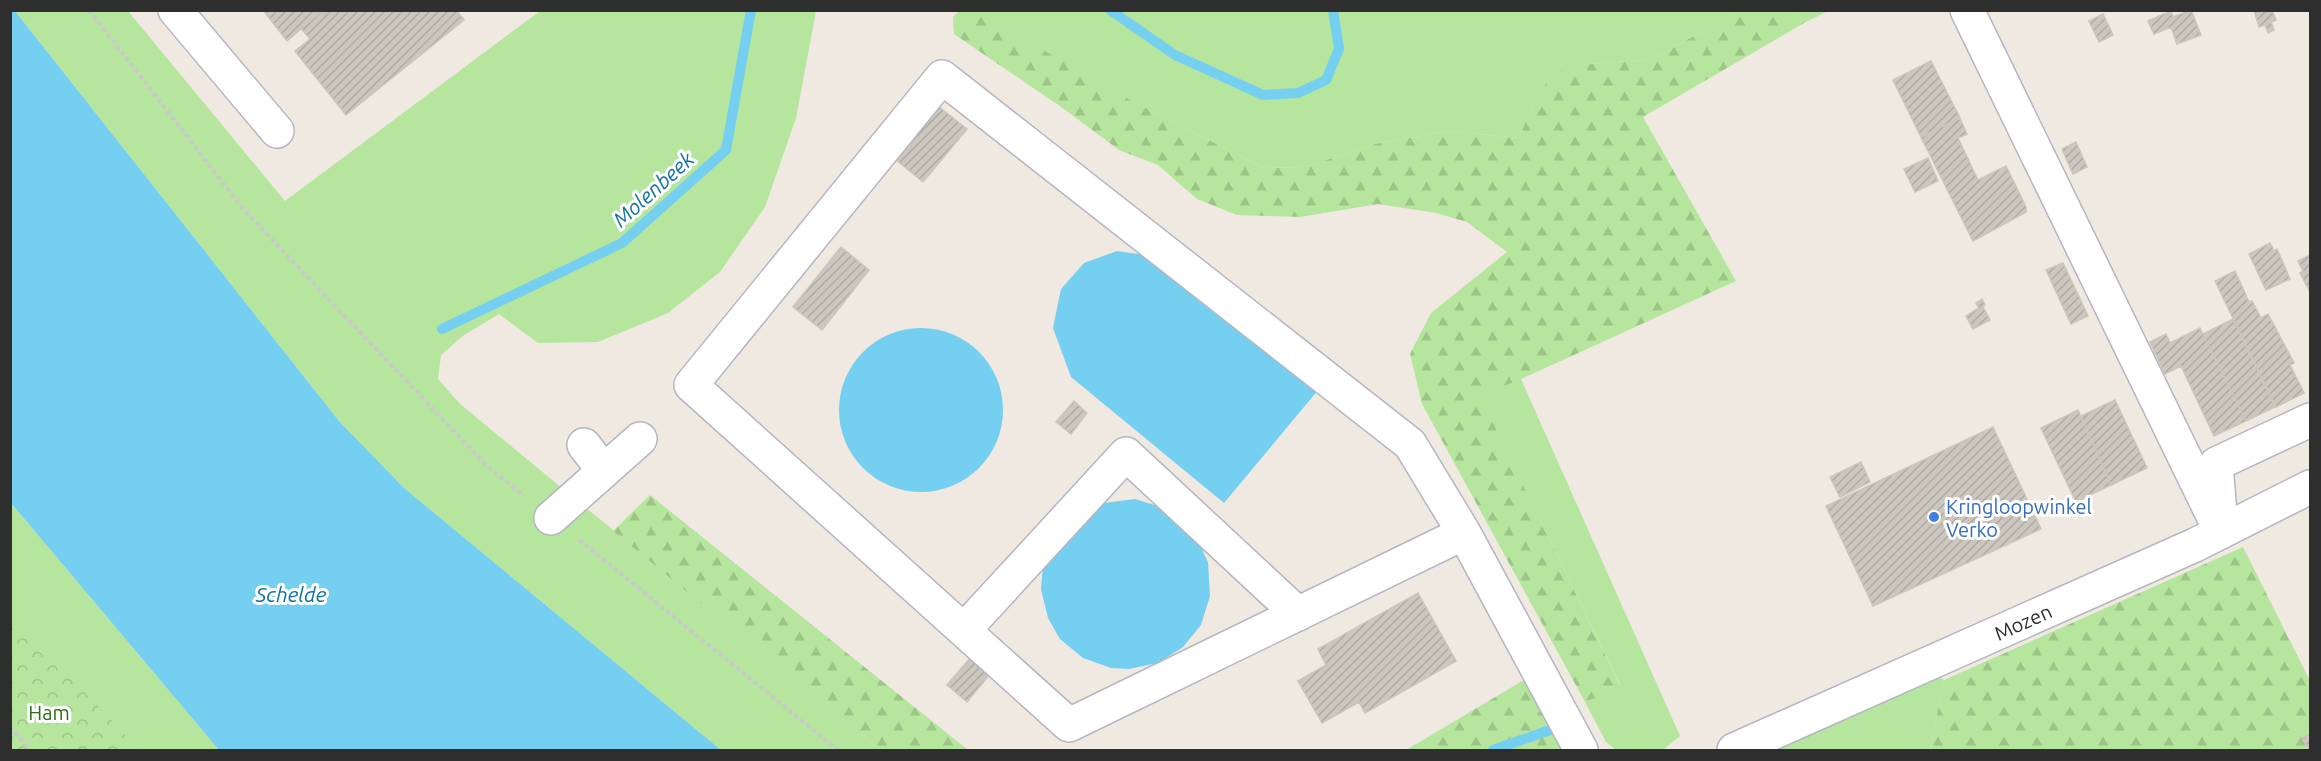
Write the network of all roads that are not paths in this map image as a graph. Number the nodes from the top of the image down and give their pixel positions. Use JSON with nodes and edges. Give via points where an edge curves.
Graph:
{"nodes":[{"id":1,"x":175,"y":10,"type":"edge"},
{"id":2,"x":1967,"y":10,"type":"edge"},
{"id":3,"x":277,"y":131,"type":"dead end"},
{"id":4,"x":2310,"y":420,"type":"edge"},
{"id":5,"x":640,"y":439,"type":"dead end"},
{"id":6,"x":584,"y":445,"type":"dead end"},
{"id":7,"x":604,"y":471,"type":"junction"},
{"id":8,"x":2310,"y":487,"type":"edge"},
{"id":9,"x":551,"y":518,"type":"road end"},
{"id":10,"x":2221,"y":532,"type":"junction"},
{"id":11,"x":1464,"y":533,"type":"junction"},
{"id":12,"x":1298,"y":614,"type":"junction"},
{"id":13,"x":964,"y":630,"type":"junction"},
{"id":14,"x":1581,"y":750,"type":"edge"},
{"id":15,"x":1734,"y":750,"type":"edge"}],
"edges":[{"from":1,"to":3,"type":"street"},
{"from":2,"to":10,"type":"street"},
{"from":4,"to":10,"type":"street","via":[[2216,464]]},
{"from":5,"to":7,"type":"street"},
{"from":6,"to":7,"type":"street"},
{"from":7,"to":9,"type":"street"},
{"from":8,"to":10,"type":"street","name":"Mozen"},
{"from":10,"to":15,"type":"street","name":"Mozen"},
{"from":11,"to":12,"type":"street"},
{"from":11,"to":13,"type":"street","via":[[1410,444],[942,76],[691,385]]},
{"from":11,"to":14,"type":"street"},
{"from":12,"to":13,"type":"street","via":[[1070,725]]},
{"from":12,"to":13,"type":"street","via":[[1126,454]]}]}
